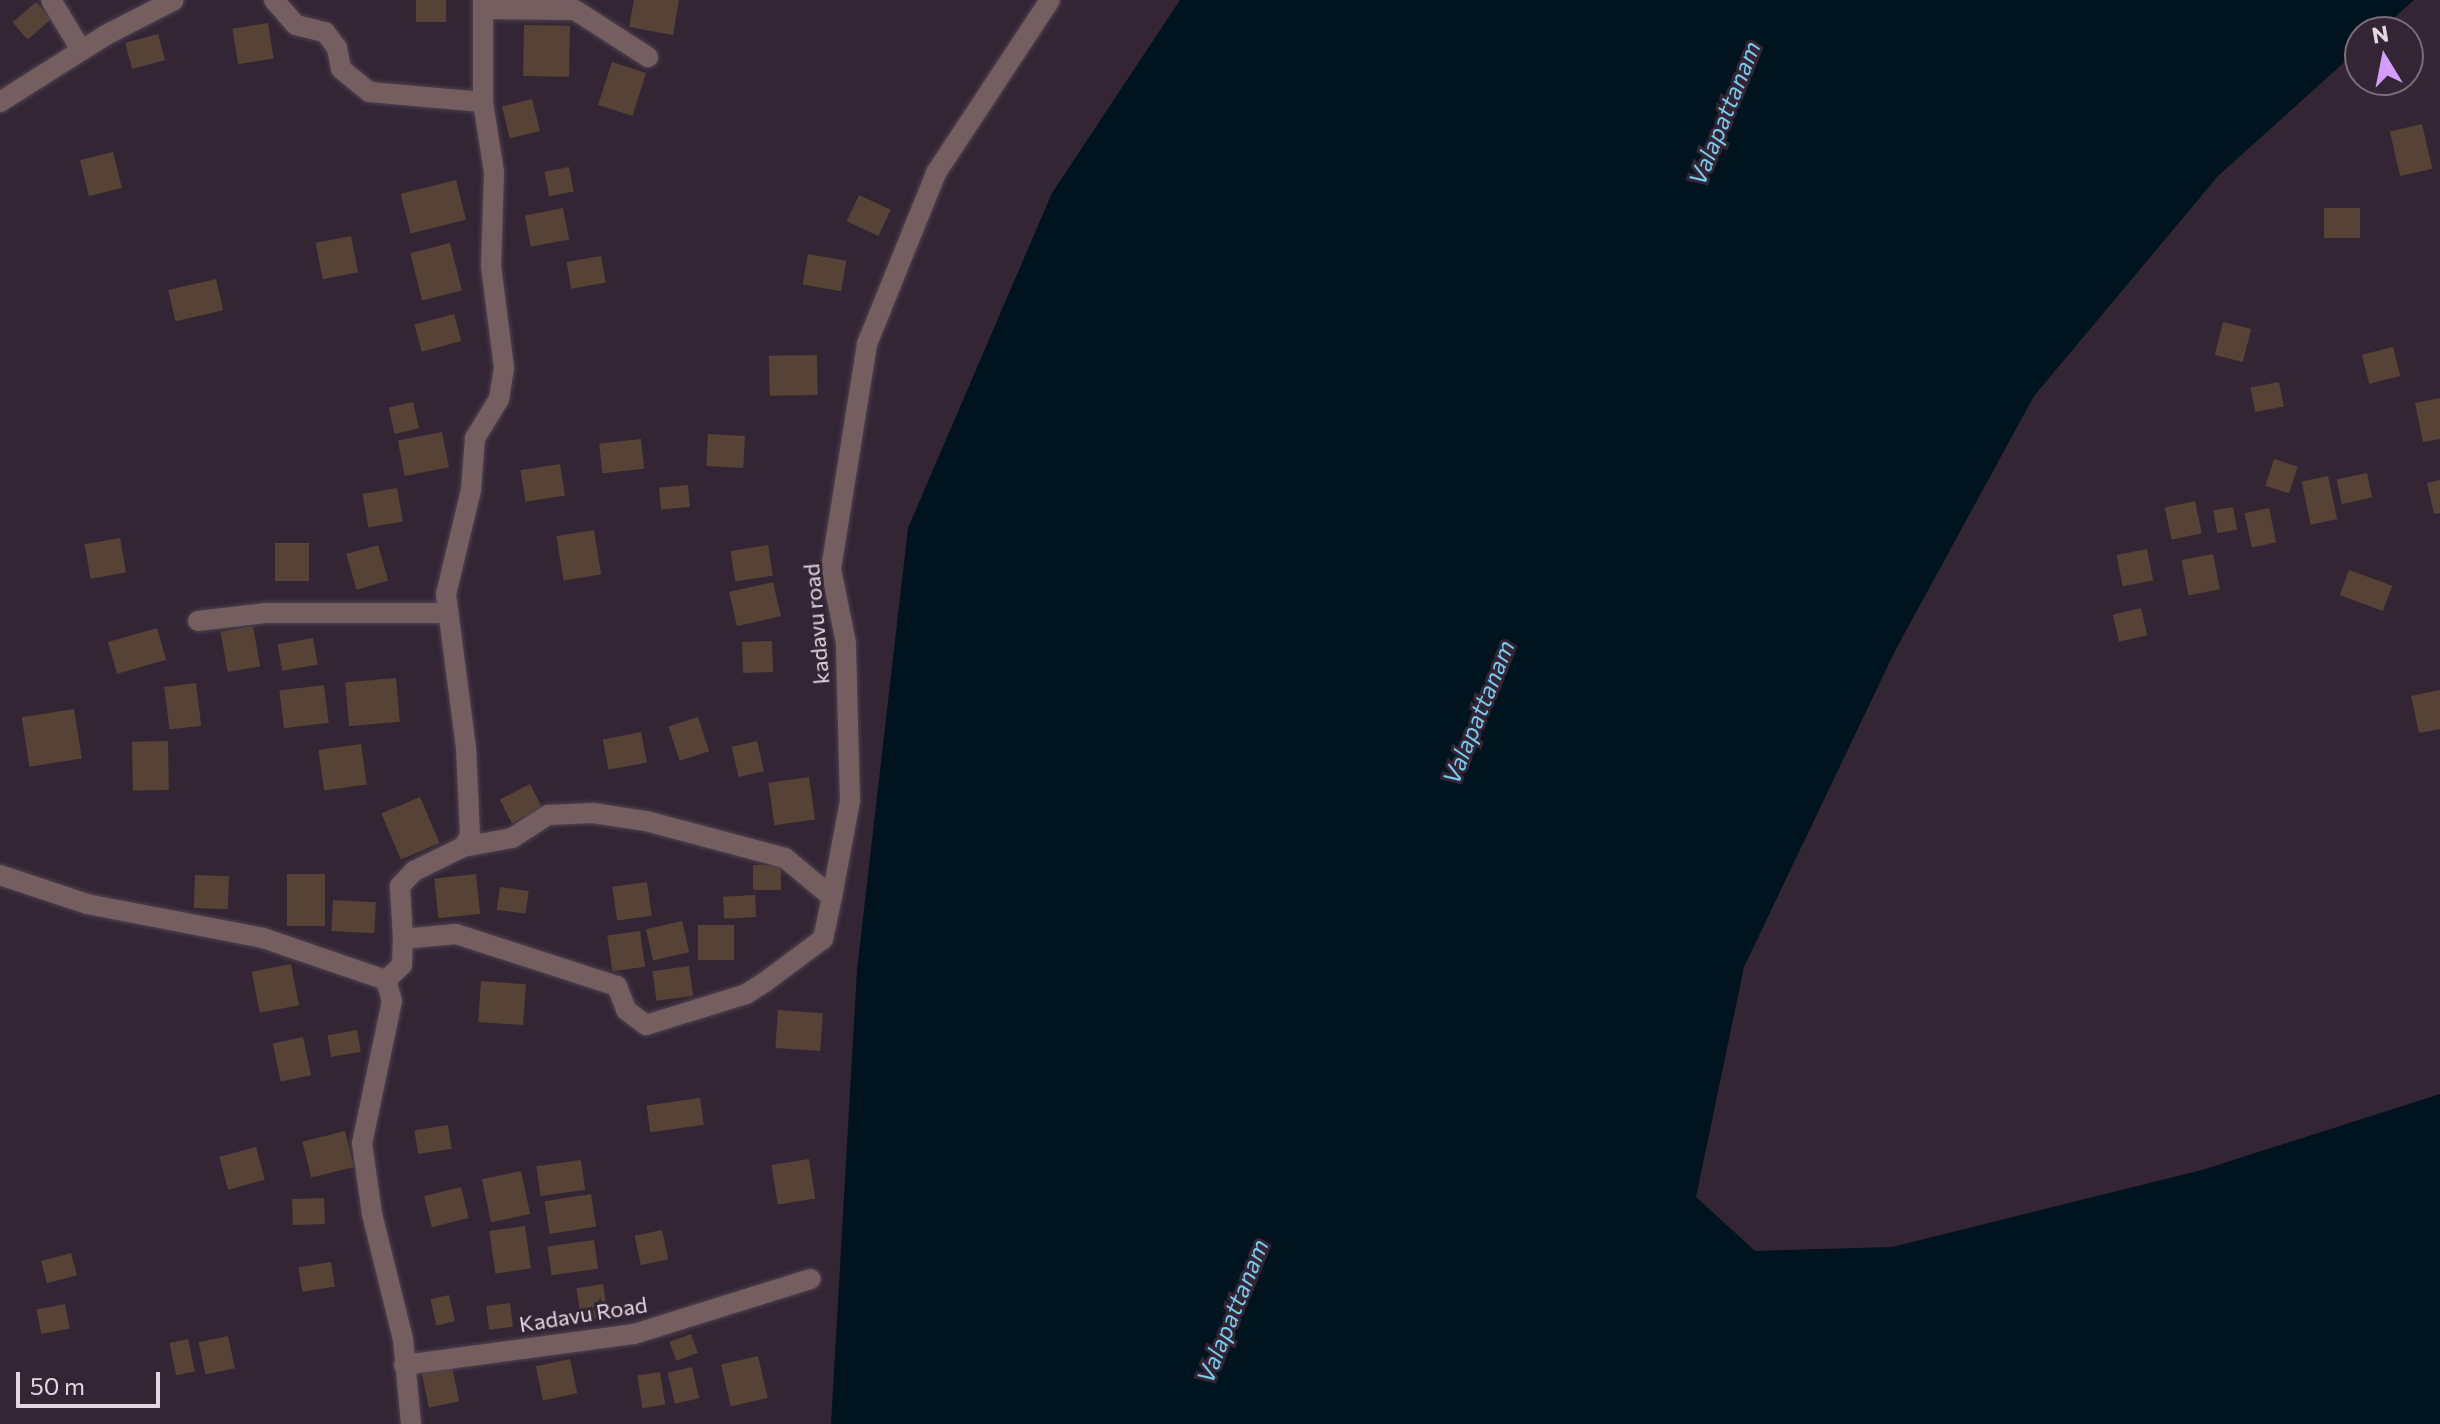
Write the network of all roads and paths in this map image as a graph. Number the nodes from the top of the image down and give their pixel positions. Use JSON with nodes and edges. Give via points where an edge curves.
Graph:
{"nodes":[{"id":1,"x":51,"y":0,"type":"edge"},
{"id":2,"x":174,"y":0,"type":"edge"},
{"id":3,"x":274,"y":0,"type":"edge"},
{"id":4,"x":1050,"y":0,"type":"edge"},
{"id":5,"x":484,"y":4,"type":"edge"},
{"id":6,"x":151,"y":5,"type":"edge"},
{"id":7,"x":81,"y":50,"type":"junction"},
{"id":8,"x":648,"y":57,"type":"dead end"},
{"id":9,"x":0,"y":102,"type":"edge"},
{"id":10,"x":483,"y":102,"type":"junction"},
{"id":11,"x":445,"y":613,"type":"junction"},
{"id":12,"x":198,"y":621,"type":"dead end"},
{"id":13,"x":463,"y":847,"type":"junction"},
{"id":14,"x":0,"y":875,"type":"edge"},
{"id":15,"x":832,"y":897,"type":"junction"},
{"id":16,"x":403,"y":939,"type":"junction"},
{"id":17,"x":386,"y":980,"type":"junction"},
{"id":18,"x":811,"y":1279,"type":"dead end"},
{"id":19,"x":404,"y":1365,"type":"junction"},
{"id":20,"x":411,"y":1424,"type":"edge"}],
"edges":[{"from":1,"to":7,"type":"street"},
{"from":2,"to":6,"type":"street"},
{"from":3,"to":10,"type":"street","via":[[296,25],[325,32],[337,48],[341,69],[369,92]]},
{"from":4,"to":15,"type":"street","name":"kadavu road","via":[[936,173],[867,344],[831,569],[846,643],[850,801]]},
{"from":5,"to":8,"type":"street","via":[[575,10]]},
{"from":5,"to":10,"type":"street"},
{"from":6,"to":7,"type":"street"},
{"from":7,"to":9,"type":"street"},
{"from":10,"to":11,"type":"street","via":[[494,172],[491,266],[504,368],[499,399],[475,438],[471,490],[455,541]]},
{"from":11,"to":12,"type":"street","via":[[265,613]]},
{"from":11,"to":13,"type":"street","via":[[466,747],[470,836]]},
{"from":13,"to":15,"type":"street","via":[[512,838],[548,815],[593,813],[646,821],[785,858]]},
{"from":13,"to":16,"type":"street","via":[[414,871],[400,886]]},
{"from":14,"to":17,"type":"street","via":[[87,904],[263,938]]},
{"from":15,"to":16,"type":"street","name":"kadavu road","via":[[823,939],[765,982],[746,994],[646,1025],[626,1010],[617,986],[554,963],[456,934]]},
{"from":16,"to":17,"type":"street","via":[[402,965]]},
{"from":17,"to":19,"type":"street","via":[[392,1001],[362,1143]]},
{"from":18,"to":19,"type":"street","name":"Kadavu Road","via":[[634,1334]]},
{"from":19,"to":20,"type":"street"}]}
